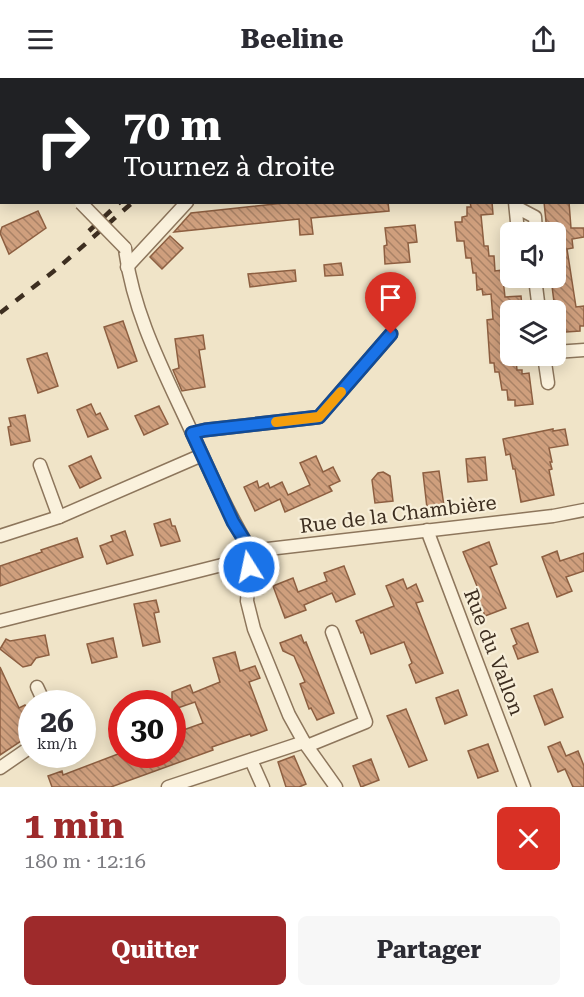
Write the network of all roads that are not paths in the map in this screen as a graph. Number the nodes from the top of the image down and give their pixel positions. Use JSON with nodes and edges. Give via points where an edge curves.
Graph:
{"nodes":[{"id":1,"x":81,"y":204,"type":"edge"},
{"id":2,"x":185,"y":204,"type":"edge"},
{"id":3,"x":516,"y":205,"type":"edge"},
{"id":4,"x":517,"y":222,"type":"edge"},
{"id":5,"x":535,"y":222,"type":"edge"},
{"id":6,"x":127,"y":267,"type":"junction"},
{"id":7,"x":391,"y":334,"type":"dead end"},
{"id":8,"x":584,"y":350,"type":"edge"},
{"id":9,"x":566,"y":351,"type":"edge"},
{"id":10,"x":545,"y":366,"type":"edge"},
{"id":11,"x":548,"y":383,"type":"dead end"},
{"id":12,"x":192,"y":433,"type":"junction"},
{"id":13,"x":202,"y":455,"type":"junction"},
{"id":14,"x":40,"y":465,"type":"dead end"},
{"id":15,"x":584,"y":510,"type":"edge"},
{"id":16,"x":59,"y":517,"type":"junction"},
{"id":17,"x":427,"y":530,"type":"junction"},
{"id":18,"x":0,"y":536,"type":"edge"},
{"id":19,"x":251,"y":551,"type":"junction"},
{"id":20,"x":0,"y":621,"type":"edge"},
{"id":21,"x":333,"y":632,"type":"dead end"},
{"id":22,"x":37,"y":687,"type":"dead end"},
{"id":23,"x":38,"y":690,"type":"edge"},
{"id":24,"x":306,"y":744,"type":"junction"},
{"id":25,"x":18,"y":756,"type":"edge"},
{"id":26,"x":250,"y":760,"type":"junction"},
{"id":27,"x":0,"y":768,"type":"edge"},
{"id":28,"x":168,"y":787,"type":"edge"},
{"id":29,"x":263,"y":787,"type":"edge"},
{"id":30,"x":336,"y":787,"type":"edge"},
{"id":31,"x":524,"y":787,"type":"edge"}],
"edges":[{"from":1,"to":6,"type":"street","bridge":true,"via":[[125,248]]},
{"from":2,"to":6,"type":"street"},
{"from":3,"to":4,"type":"street"},
{"from":3,"to":5,"type":"street","via":[[535,217]]},
{"from":6,"to":12,"type":"street","via":[[155,352]]},
{"from":7,"to":12,"type":"street","via":[[319,417]]},
{"from":8,"to":9,"type":"street"},
{"from":10,"to":11,"type":"street"},
{"from":12,"to":13,"type":"street"},
{"from":13,"to":16,"type":"street"},
{"from":13,"to":19,"type":"street"},
{"from":14,"to":16,"type":"street"},
{"from":15,"to":17,"type":"street","name":"Rue de la Chambière"},
{"from":16,"to":18,"type":"street"},
{"from":17,"to":19,"type":"street","name":"Rue de la Chambière"},
{"from":17,"to":31,"type":"street","name":"Rue du Vallon"},
{"from":19,"to":20,"type":"street","name":"Rue de la Chambière","via":[[226,564]]},
{"from":19,"to":24,"type":"street","via":[[247,601],[254,629],[289,715]]},
{"from":21,"to":24,"type":"street","via":[[366,722]]},
{"from":22,"to":23,"type":"street"},
{"from":24,"to":26,"type":"street"},
{"from":24,"to":30,"type":"street"},
{"from":25,"to":27,"type":"street"},
{"from":26,"to":28,"type":"street"},
{"from":26,"to":29,"type":"street"}]}
